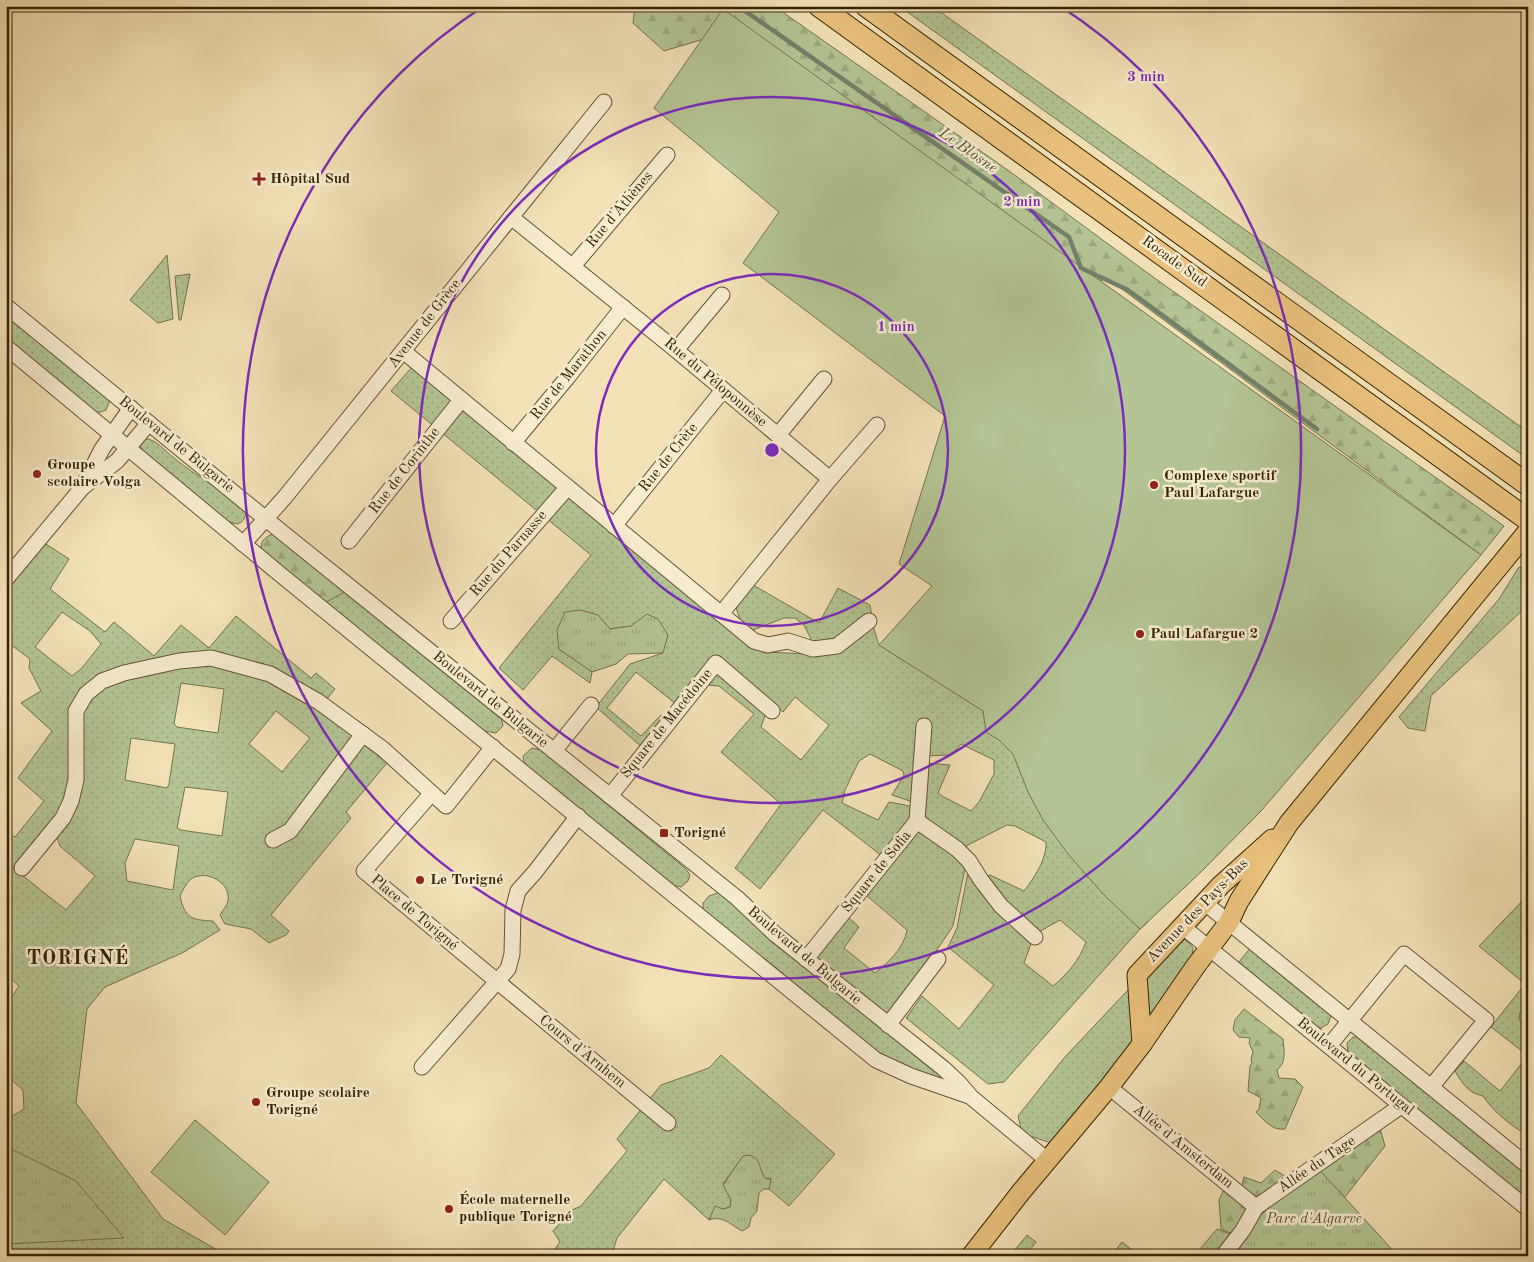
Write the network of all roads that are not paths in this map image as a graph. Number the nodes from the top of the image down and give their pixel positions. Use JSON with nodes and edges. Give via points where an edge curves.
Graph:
{"nodes":[{"id":1,"x":819,"y":6,"type":"edge"},
{"id":2,"x":866,"y":6,"type":"edge"},
{"id":3,"x":604,"y":102,"type":"dead end"},
{"id":4,"x":667,"y":154,"type":"dead end"},
{"id":5,"x":511,"y":217,"type":"junction"},
{"id":6,"x":573,"y":266,"type":"junction"},
{"id":7,"x":722,"y":295,"type":"dead end"},
{"id":8,"x":6,"y":306,"type":"edge"},
{"id":9,"x":624,"y":307,"type":"junction"},
{"id":10,"x":6,"y":347,"type":"edge"},
{"id":11,"x":676,"y":350,"type":"junction"},
{"id":12,"x":403,"y":351,"type":"junction"},
{"id":13,"x":824,"y":378,"type":"dead end"},
{"id":14,"x":723,"y":390,"type":"junction"},
{"id":15,"x":461,"y":400,"type":"junction"},
{"id":16,"x":131,"y":408,"type":"junction"},
{"id":17,"x":149,"y":423,"type":"junction"},
{"id":18,"x":877,"y":425,"type":"dead end"},
{"id":19,"x":111,"y":435,"type":"junction"},
{"id":20,"x":778,"y":435,"type":"junction"},
{"id":21,"x":513,"y":443,"type":"junction"},
{"id":22,"x":128,"y":449,"type":"junction"},
{"id":23,"x":830,"y":479,"type":"junction"},
{"id":24,"x":1528,"y":485,"type":"edge"},
{"id":25,"x":82,"y":488,"type":"junction"},
{"id":26,"x":567,"y":488,"type":"junction"},
{"id":27,"x":266,"y":518,"type":"junction"},
{"id":28,"x":1528,"y":520,"type":"edge"},
{"id":29,"x":614,"y":526,"type":"junction"},
{"id":30,"x":1528,"y":531,"type":"edge"},
{"id":31,"x":349,"y":541,"type":"dead end"},
{"id":32,"x":243,"y":544,"type":"junction"},
{"id":33,"x":6,"y":579,"type":"edge"},
{"id":34,"x":721,"y":614,"type":"junction"},
{"id":35,"x":451,"y":621,"type":"dead end"},
{"id":36,"x":869,"y":621,"type":"dead end"},
{"id":37,"x":591,"y":705,"type":"dead end"},
{"id":38,"x":772,"y":711,"type":"dead end"},
{"id":39,"x":924,"y":726,"type":"dead end"},
{"id":40,"x":363,"y":734,"type":"junction"},
{"id":41,"x":493,"y":747,"type":"junction"},
{"id":42,"x":554,"y":751,"type":"junction"},
{"id":43,"x":431,"y":794,"type":"junction"},
{"id":44,"x":610,"y":796,"type":"junction"},
{"id":45,"x":578,"y":816,"type":"junction"},
{"id":46,"x":917,"y":821,"type":"junction"},
{"id":47,"x":1289,"y":822,"type":"junction"},
{"id":48,"x":273,"y":840,"type":"dead end"},
{"id":49,"x":22,"y":868,"type":"dead end"},
{"id":50,"x":1205,"y":903,"type":"junction"},
{"id":51,"x":1229,"y":922,"type":"junction"},
{"id":52,"x":1182,"y":926,"type":"junction"},
{"id":53,"x":1035,"y":938,"type":"dead end"},
{"id":54,"x":1209,"y":948,"type":"junction"},
{"id":55,"x":806,"y":959,"type":"junction"},
{"id":56,"x":938,"y":959,"type":"dead end"},
{"id":57,"x":496,"y":982,"type":"junction"},
{"id":58,"x":1350,"y":1020,"type":"junction"},
{"id":59,"x":888,"y":1025,"type":"junction"},
{"id":60,"x":1142,"y":1044,"type":"junction"},
{"id":61,"x":1329,"y":1046,"type":"junction"},
{"id":62,"x":422,"y":1067,"type":"dead end"},
{"id":63,"x":1109,"y":1087,"type":"junction"},
{"id":64,"x":1431,"y":1087,"type":"junction"},
{"id":65,"x":971,"y":1097,"type":"junction"},
{"id":66,"x":1401,"y":1106,"type":"junction"},
{"id":67,"x":668,"y":1123,"type":"dead end"},
{"id":68,"x":1047,"y":1160,"type":"junction"},
{"id":69,"x":1528,"y":1166,"type":"edge"},
{"id":70,"x":1256,"y":1207,"type":"junction"},
{"id":71,"x":1528,"y":1209,"type":"edge"},
{"id":72,"x":972,"y":1256,"type":"edge"},
{"id":73,"x":1223,"y":1256,"type":"edge"}],
"edges":[{"from":1,"to":28,"type":"highway","name":"Rocade Sud"},
{"from":2,"to":24,"type":"highway","name":"Rocade Sud"},
{"from":3,"to":5,"type":"street","name":"Avenue de Grèce"},
{"from":4,"to":6,"type":"street","name":"Rue d'Athènes"},
{"from":5,"to":6,"type":"street","name":"Rue du Péloponnèse"},
{"from":5,"to":12,"type":"street","name":"Avenue de Grèce"},
{"from":6,"to":9,"type":"street","name":"Rue du Péloponnèse"},
{"from":7,"to":11,"type":"street"},
{"from":8,"to":16,"type":"street","name":"Boulevard de Bulgarie"},
{"from":9,"to":11,"type":"street","name":"Rue du Péloponnèse"},
{"from":9,"to":21,"type":"street","name":"Rue de Marathon"},
{"from":10,"to":19,"type":"street","name":"Boulevard de Bulgarie"},
{"from":11,"to":14,"type":"street","name":"Rue du Péloponnèse"},
{"from":12,"to":15,"type":"street"},
{"from":12,"to":27,"type":"street","name":"Avenue de Grèce"},
{"from":13,"to":20,"type":"street"},
{"from":14,"to":20,"type":"street","name":"Rue du Péloponnèse"},
{"from":14,"to":29,"type":"street","name":"Rue de Crète"},
{"from":15,"to":21,"type":"street"},
{"from":15,"to":31,"type":"street","name":"Rue de Corinthe"},
{"from":16,"to":17,"type":"street","name":"Boulevard de Bulgarie"},
{"from":16,"to":19,"type":"street"},
{"from":17,"to":22,"type":"street"},
{"from":17,"to":27,"type":"street","name":"Boulevard de Bulgarie"},
{"from":18,"to":23,"type":"street"},
{"from":19,"to":22,"type":"street","name":"Boulevard de Bulgarie"},
{"from":19,"to":25,"type":"street"},
{"from":20,"to":23,"type":"street","name":"Rue du Péloponnèse"},
{"from":21,"to":26,"type":"street"},
{"from":22,"to":25,"type":"street"},
{"from":22,"to":32,"type":"street","name":"Boulevard de Bulgarie"},
{"from":23,"to":34,"type":"street"},
{"from":25,"to":33,"type":"street"},
{"from":26,"to":29,"type":"street"},
{"from":26,"to":35,"type":"street","name":"Rue du Parnasse"},
{"from":27,"to":32,"type":"street","name":"Avenue de Grèce"},
{"from":27,"to":42,"type":"street","name":"Boulevard de Bulgarie"},
{"from":29,"to":34,"type":"street"},
{"from":30,"to":47,"type":"main road","name":"Avenue des Pays-Bas"},
{"from":32,"to":41,"type":"street","name":"Boulevard de Bulgarie"},
{"from":34,"to":36,"type":"street","via":[[754,641],[768,645],[788,641],[814,649],[837,646]]},
{"from":37,"to":42,"type":"street"},
{"from":38,"to":44,"type":"street","name":"Square de Macédoine","via":[[716,663]]},
{"from":39,"to":46,"type":"street"},
{"from":40,"to":43,"type":"street"},
{"from":40,"to":48,"type":"street","via":[[290,831]]},
{"from":40,"to":49,"type":"street","via":[[319,702],[270,674],[211,658],[135,670],[102,681],[86,694],[76,711],[76,780],[71,801],[63,818]]},
{"from":41,"to":43,"type":"street","via":[[446,806]]},
{"from":41,"to":45,"type":"street","name":"Boulevard de Bulgarie"},
{"from":42,"to":44,"type":"street","name":"Boulevard de Bulgarie"},
{"from":43,"to":57,"type":"street","name":"Place de Torigné","via":[[364,871]]},
{"from":44,"to":55,"type":"street","name":"Boulevard de Bulgarie","via":[[737,898]]},
{"from":45,"to":57,"type":"street","via":[[518,891],[512,910],[512,954],[508,968]]},
{"from":45,"to":65,"type":"street","name":"Boulevard de Bulgarie","via":[[876,1060]]},
{"from":46,"to":53,"type":"street","name":"Square de Sofia","via":[[957,849],[1001,906]]},
{"from":46,"to":55,"type":"street","name":"Square de Sofia"},
{"from":47,"to":50,"type":"main road","name":"Avenue des Pays-Bas"},
{"from":47,"to":51,"type":"main road","name":"Avenue des Pays-Bas"},
{"from":50,"to":51,"type":"street"},
{"from":50,"to":52,"type":"main road","name":"Avenue des Pays-Bas"},
{"from":51,"to":54,"type":"main road","name":"Avenue des Pays-Bas"},
{"from":51,"to":58,"type":"street"},
{"from":52,"to":54,"type":"street","name":"Boulevard du Portugal"},
{"from":52,"to":60,"type":"main road","name":"Avenue des Pays-Bas","via":[[1137,975]]},
{"from":54,"to":60,"type":"main road","name":"Avenue des Pays-Bas"},
{"from":54,"to":61,"type":"street","name":"Boulevard du Portugal"},
{"from":55,"to":59,"type":"street","name":"Boulevard de Bulgarie"},
{"from":56,"to":59,"type":"street"},
{"from":57,"to":62,"type":"street"},
{"from":57,"to":67,"type":"street","name":"Cours d'Arnhem"},
{"from":58,"to":61,"type":"street"},
{"from":58,"to":64,"type":"street"},
{"from":58,"to":64,"type":"street","via":[[1404,954],[1486,1020]]},
{"from":59,"to":65,"type":"street","name":"Boulevard de Bulgarie","via":[[942,1068]]},
{"from":60,"to":63,"type":"main road","name":"Avenue des Pays-Bas"},
{"from":61,"to":66,"type":"street","name":"Boulevard du Portugal"},
{"from":63,"to":68,"type":"main road","name":"Avenue des Pays-Bas"},
{"from":63,"to":70,"type":"street","name":"Allée d'Amsterdam"},
{"from":64,"to":69,"type":"street"},
{"from":65,"to":68,"type":"street","name":"Boulevard de Bulgarie"},
{"from":66,"to":70,"type":"street","name":"Allée du Tage"},
{"from":66,"to":71,"type":"street","name":"Boulevard du Portugal"},
{"from":68,"to":72,"type":"main road","name":"Avenue des Pays-Bas"},
{"from":70,"to":73,"type":"street","name":"Allée du Tage"}]}
